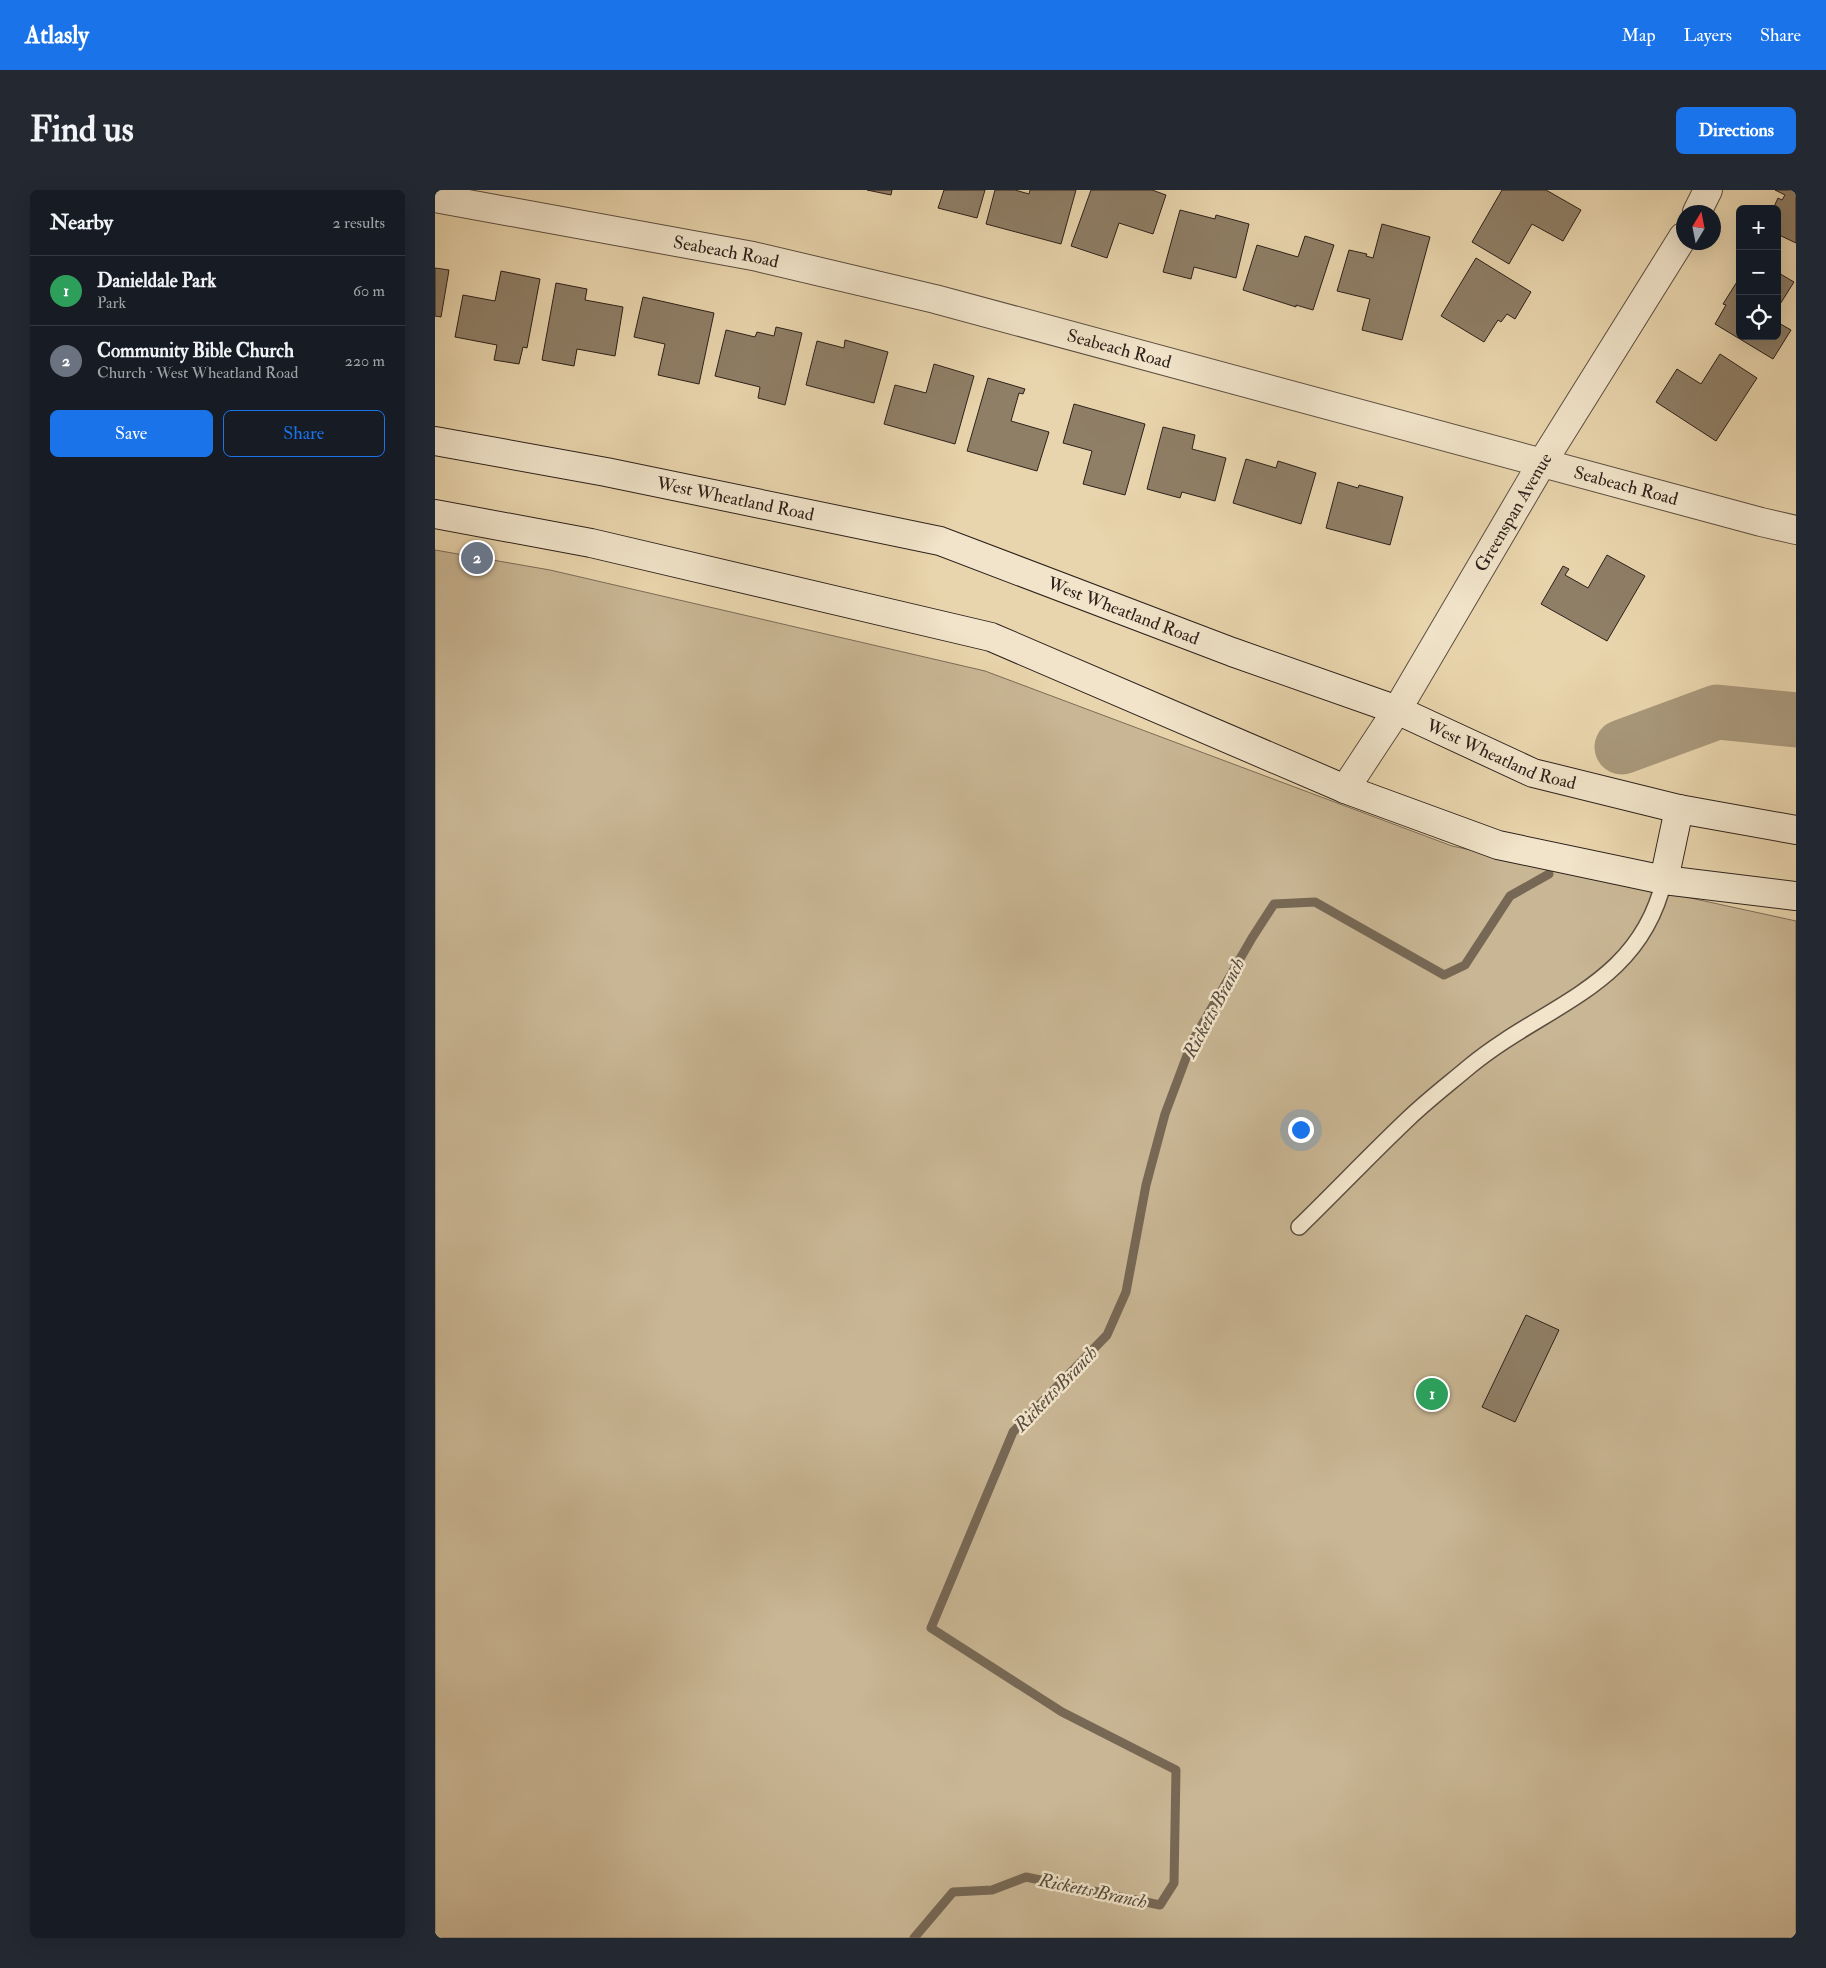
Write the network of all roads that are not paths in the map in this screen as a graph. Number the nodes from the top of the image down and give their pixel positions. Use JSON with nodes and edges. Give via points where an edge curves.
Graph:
{"nodes":[{"id":1,"x":1708,"y":190,"type":"edge"},
{"id":2,"x":435,"y":198,"type":"edge"},
{"id":3,"x":1700,"y":205,"type":"edge"},
{"id":4,"x":1676,"y":248,"type":"edge"},
{"id":5,"x":435,"y":441,"type":"edge"},
{"id":6,"x":1542,"y":463,"type":"junction"},
{"id":7,"x":435,"y":514,"type":"edge"},
{"id":8,"x":1796,"y":530,"type":"edge"},
{"id":9,"x":1397,"y":710,"type":"junction"},
{"id":10,"x":1345,"y":789,"type":"junction"},
{"id":11,"x":1679,"y":809,"type":"junction"},
{"id":12,"x":1796,"y":830,"type":"edge"},
{"id":13,"x":1664,"y":880,"type":"junction"},
{"id":14,"x":1796,"y":896,"type":"edge"},
{"id":15,"x":1299,"y":1228,"type":"dead end"}],
"edges":[{"from":1,"to":3,"type":"main road"},
{"from":2,"to":6,"type":"main road","name":"Seabeach Road","via":[[753,256],[935,299]]},
{"from":4,"to":6,"type":"main road","name":"Greenspan Avenue"},
{"from":5,"to":9,"type":"main road","name":"West Wheatland Road","via":[[606,472],[941,541],[1232,652]]},
{"from":6,"to":8,"type":"main road","name":"Seabeach Road"},
{"from":6,"to":9,"type":"main road","name":"Greenspan Avenue"},
{"from":7,"to":10,"type":"main road","via":[[591,543],[991,637]]},
{"from":9,"to":10,"type":"main road","name":"Greenspan Avenue"},
{"from":9,"to":11,"type":"main road","name":"West Wheatland Road","via":[[1533,773]]},
{"from":10,"to":13,"type":"main road","via":[[1499,845]]},
{"from":11,"to":12,"type":"main road","name":"West Wheatland Road"},
{"from":11,"to":13,"type":"main road"},
{"from":13,"to":14,"type":"main road"},
{"from":13,"to":15,"type":"lane","via":[[1659,903],[1646,929],[1622,960],[1590,988],[1473,1064],[1410,1117]]}]}
